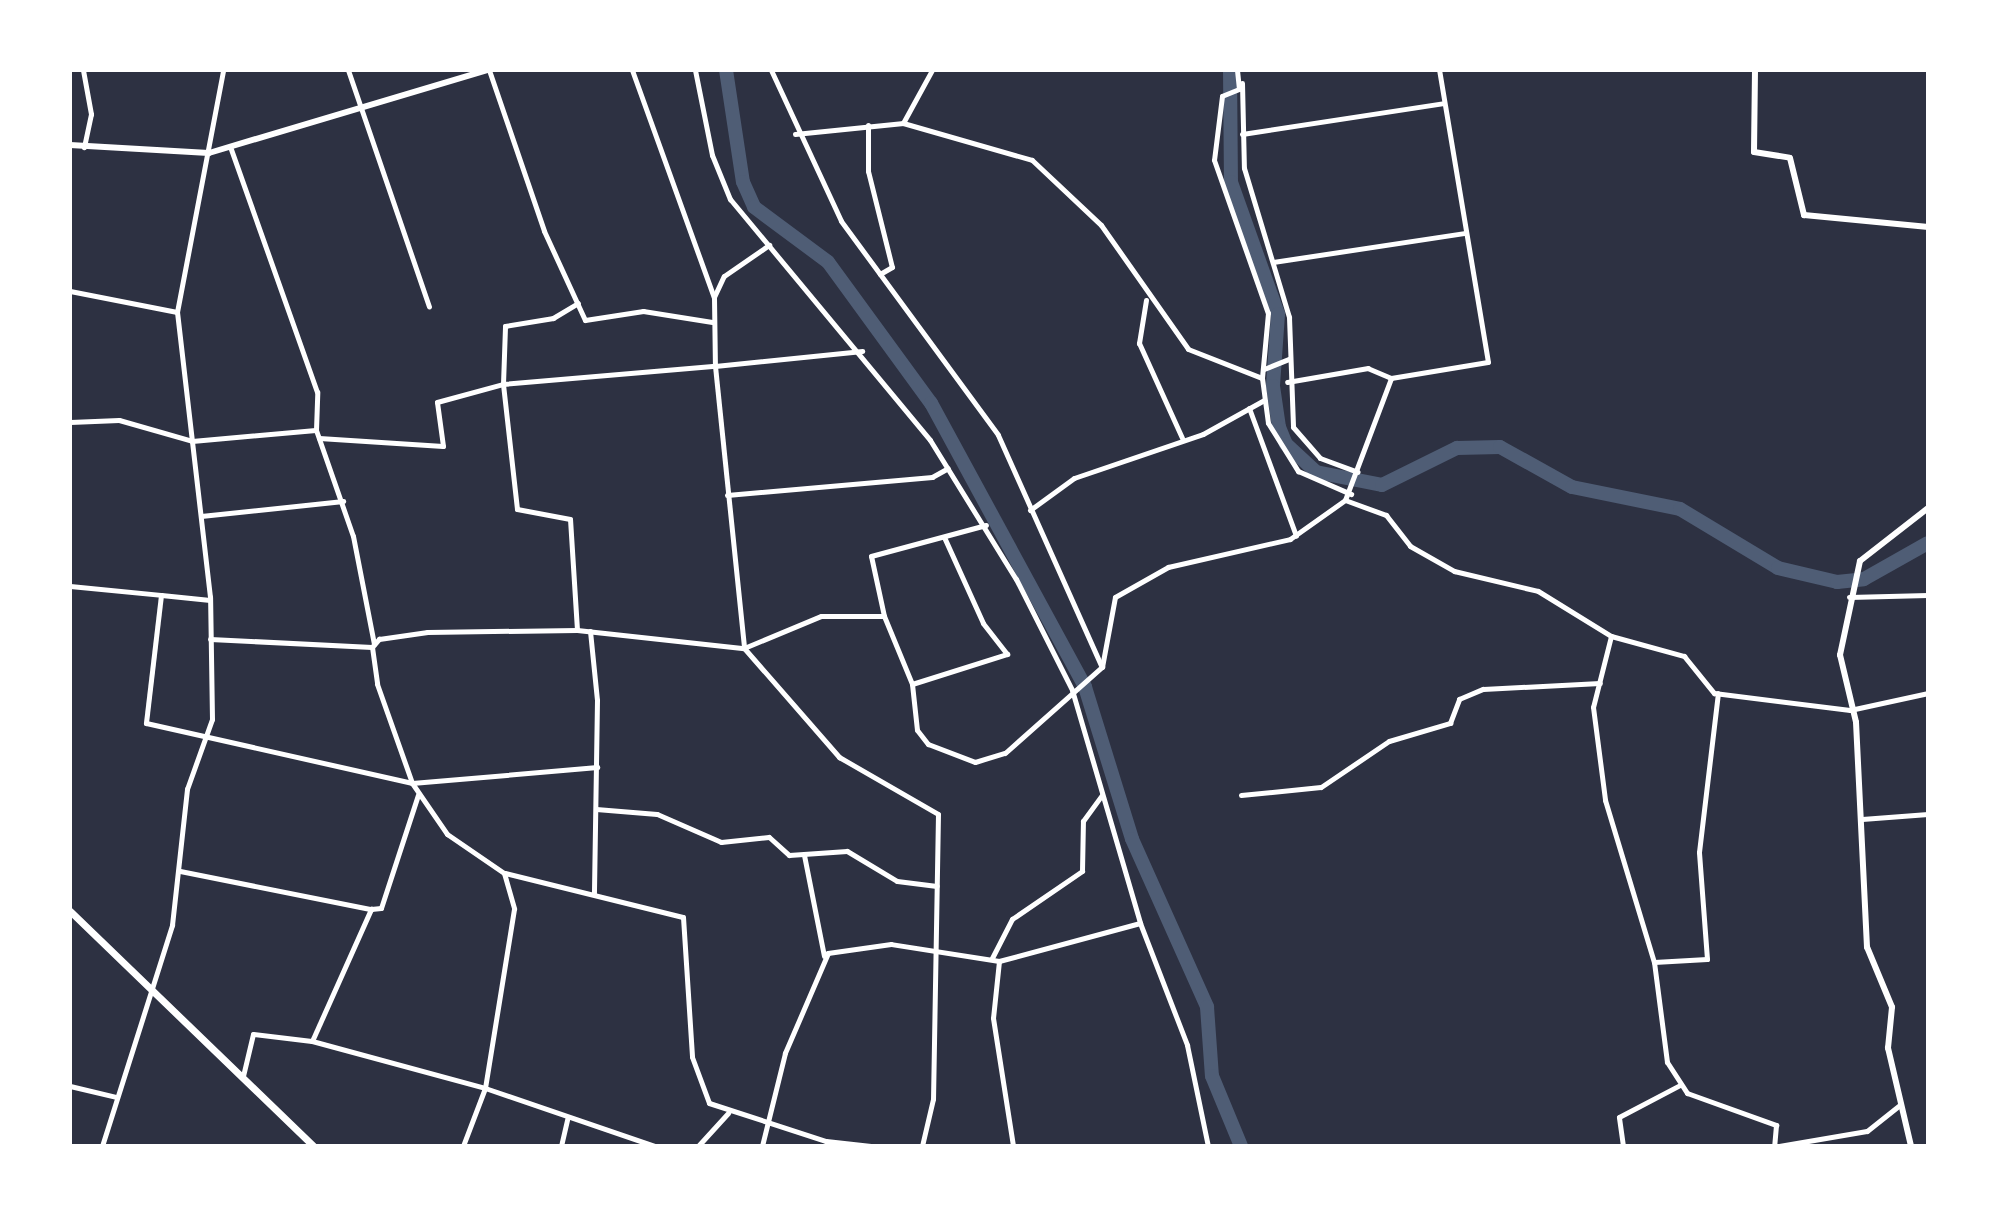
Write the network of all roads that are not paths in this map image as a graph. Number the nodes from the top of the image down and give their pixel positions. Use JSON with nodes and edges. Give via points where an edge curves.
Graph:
{"nodes":[{"id":1,"x":83,"y":70,"type":"edge"},
{"id":2,"x":215,"y":70,"type":"edge"},
{"id":3,"x":223,"y":70,"type":"edge"},
{"id":4,"x":348,"y":70,"type":"edge"},
{"id":5,"x":489,"y":70,"type":"edge"},
{"id":6,"x":632,"y":70,"type":"edge"},
{"id":7,"x":695,"y":70,"type":"edge"},
{"id":8,"x":771,"y":70,"type":"edge"},
{"id":9,"x":932,"y":70,"type":"edge"},
{"id":10,"x":1237,"y":70,"type":"edge"},
{"id":11,"x":1439,"y":70,"type":"edge"},
{"id":12,"x":1755,"y":70,"type":"edge"},
{"id":13,"x":1242,"y":81,"type":"junction"},
{"id":14,"x":221,"y":82,"type":"junction"},
{"id":15,"x":1444,"y":103,"type":"junction"},
{"id":16,"x":362,"y":111,"type":"junction"},
{"id":17,"x":903,"y":123,"type":"junction"},
{"id":18,"x":868,"y":125,"type":"junction"},
{"id":19,"x":795,"y":134,"type":"junction"},
{"id":20,"x":1242,"y":134,"type":"junction"},
{"id":21,"x":70,"y":145,"type":"edge"},
{"id":22,"x":84,"y":148,"type":"junction"},
{"id":23,"x":231,"y":149,"type":"junction"},
{"id":24,"x":209,"y":153,"type":"junction"},
{"id":25,"x":1928,"y":227,"type":"edge"},
{"id":26,"x":1464,"y":233,"type":"junction"},
{"id":27,"x":769,"y":245,"type":"junction"},
{"id":28,"x":1273,"y":262,"type":"junction"},
{"id":29,"x":879,"y":275,"type":"junction"},
{"id":30,"x":70,"y":291,"type":"edge"},
{"id":31,"x":714,"y":298,"type":"junction"},
{"id":32,"x":1146,"y":299,"type":"junction"},
{"id":33,"x":578,"y":303,"type":"junction"},
{"id":34,"x":429,"y":306,"type":"dead end"},
{"id":35,"x":177,"y":312,"type":"junction"},
{"id":36,"x":712,"y":322,"type":"junction"},
{"id":37,"x":863,"y":351,"type":"junction"},
{"id":38,"x":1289,"y":359,"type":"junction"},
{"id":39,"x":715,"y":366,"type":"junction"},
{"id":40,"x":1265,"y":368,"type":"junction"},
{"id":41,"x":1262,"y":378,"type":"junction"},
{"id":42,"x":1391,"y":378,"type":"junction"},
{"id":43,"x":1287,"y":382,"type":"junction"},
{"id":44,"x":503,"y":384,"type":"junction"},
{"id":45,"x":1264,"y":400,"type":"junction"},
{"id":46,"x":1249,"y":408,"type":"junction"},
{"id":47,"x":70,"y":422,"type":"edge"},
{"id":48,"x":316,"y":430,"type":"junction"},
{"id":49,"x":319,"y":438,"type":"junction"},
{"id":50,"x":1182,"y":438,"type":"junction"},
{"id":51,"x":192,"y":441,"type":"junction"},
{"id":52,"x":948,"y":468,"type":"junction"},
{"id":53,"x":1358,"y":472,"type":"junction"},
{"id":54,"x":1352,"y":493,"type":"junction"},
{"id":55,"x":727,"y":495,"type":"junction"},
{"id":56,"x":1345,"y":500,"type":"junction"},
{"id":57,"x":343,"y":501,"type":"junction"},
{"id":58,"x":1928,"y":508,"type":"edge"},
{"id":59,"x":1030,"y":510,"type":"junction"},
{"id":60,"x":201,"y":516,"type":"junction"},
{"id":61,"x":986,"y":525,"type":"junction"},
{"id":62,"x":1296,"y":536,"type":"junction"},
{"id":63,"x":944,"y":537,"type":"junction"},
{"id":64,"x":70,"y":586,"type":"edge"},
{"id":65,"x":161,"y":595,"type":"junction"},
{"id":66,"x":1928,"y":595,"type":"edge"},
{"id":67,"x":1849,"y":597,"type":"junction"},
{"id":68,"x":210,"y":600,"type":"junction"},
{"id":69,"x":884,"y":616,"type":"junction"},
{"id":70,"x":577,"y":630,"type":"junction"},
{"id":71,"x":590,"y":631,"type":"junction"},
{"id":72,"x":1611,"y":636,"type":"junction"},
{"id":73,"x":210,"y":639,"type":"junction"},
{"id":74,"x":373,"y":646,"type":"junction"},
{"id":75,"x":744,"y":648,"type":"junction"},
{"id":76,"x":1102,"y":667,"type":"junction"},
{"id":77,"x":1600,"y":683,"type":"junction"},
{"id":78,"x":912,"y":684,"type":"junction"},
{"id":79,"x":1074,"y":688,"type":"junction"},
{"id":80,"x":1718,"y":693,"type":"junction"},
{"id":81,"x":1928,"y":693,"type":"edge"},
{"id":82,"x":1850,"y":710,"type":"junction"},
{"id":83,"x":208,"y":738,"type":"junction"},
{"id":84,"x":597,"y":767,"type":"junction"},
{"id":85,"x":412,"y":783,"type":"junction"},
{"id":86,"x":418,"y":794,"type":"junction"},
{"id":87,"x":1102,"y":795,"type":"junction"},
{"id":88,"x":1241,"y":795,"type":"dead end"},
{"id":89,"x":596,"y":809,"type":"junction"},
{"id":90,"x":1928,"y":814,"type":"edge"},
{"id":91,"x":1862,"y":819,"type":"junction"},
{"id":92,"x":804,"y":855,"type":"junction"},
{"id":93,"x":180,"y":871,"type":"junction"},
{"id":94,"x":504,"y":873,"type":"junction"},
{"id":95,"x":937,"y":886,"type":"junction"},
{"id":96,"x":594,"y":894,"type":"junction"},
{"id":97,"x":371,"y":909,"type":"junction"},
{"id":98,"x":70,"y":911,"type":"edge"},
{"id":99,"x":1140,"y":923,"type":"junction"},
{"id":100,"x":936,"y":950,"type":"junction"},
{"id":101,"x":825,"y":957,"type":"junction"},
{"id":102,"x":992,"y":958,"type":"junction"},
{"id":103,"x":999,"y":961,"type":"junction"},
{"id":104,"x":1654,"y":962,"type":"junction"},
{"id":105,"x":152,"y":991,"type":"junction"},
{"id":106,"x":312,"y":1041,"type":"junction"},
{"id":107,"x":243,"y":1076,"type":"junction"},
{"id":108,"x":70,"y":1086,"type":"edge"},
{"id":109,"x":1678,"y":1086,"type":"junction"},
{"id":110,"x":485,"y":1088,"type":"junction"},
{"id":111,"x":116,"y":1097,"type":"junction"},
{"id":112,"x":1901,"y":1104,"type":"junction"},
{"id":113,"x":728,"y":1113,"type":"junction"},
{"id":114,"x":567,"y":1119,"type":"junction"},
{"id":115,"x":766,"y":1122,"type":"junction"},
{"id":116,"x":102,"y":1146,"type":"edge"},
{"id":117,"x":313,"y":1146,"type":"edge"},
{"id":118,"x":463,"y":1146,"type":"edge"},
{"id":119,"x":561,"y":1146,"type":"edge"},
{"id":120,"x":654,"y":1146,"type":"edge"},
{"id":121,"x":698,"y":1146,"type":"edge"},
{"id":122,"x":762,"y":1146,"type":"edge"},
{"id":123,"x":871,"y":1146,"type":"edge"},
{"id":124,"x":922,"y":1146,"type":"edge"},
{"id":125,"x":1013,"y":1146,"type":"edge"},
{"id":126,"x":1208,"y":1146,"type":"edge"},
{"id":127,"x":1623,"y":1146,"type":"edge"},
{"id":128,"x":1777,"y":1146,"type":"edge"},
{"id":129,"x":1911,"y":1146,"type":"edge"}],
"edges":[{"from":1,"to":22,"type":"street","via":[[91,114]]},
{"from":2,"to":14,"type":"street"},
{"from":3,"to":14,"type":"street"},
{"from":4,"to":16,"type":"street"},
{"from":5,"to":16,"type":"street"},
{"from":5,"to":33,"type":"street","via":[[544,231]]},
{"from":6,"to":31,"type":"street"},
{"from":7,"to":27,"type":"street","via":[[712,155],[730,199]]},
{"from":8,"to":19,"type":"street"},
{"from":9,"to":17,"type":"street"},
{"from":10,"to":13,"type":"street"},
{"from":11,"to":15,"type":"street"},
{"from":12,"to":25,"type":"street","via":[[1754,152],[1790,158],[1804,215]]},
{"from":13,"to":20,"type":"street"},
{"from":13,"to":40,"type":"street","via":[[1239,89],[1222,96],[1214,160],[1268,313]]},
{"from":14,"to":24,"type":"street"},
{"from":15,"to":20,"type":"street"},
{"from":15,"to":26,"type":"street"},
{"from":16,"to":23,"type":"street"},
{"from":16,"to":34,"type":"street"},
{"from":17,"to":18,"type":"street"},
{"from":17,"to":32,"type":"street","via":[[1032,160],[1101,225]]},
{"from":18,"to":19,"type":"street"},
{"from":18,"to":29,"type":"street","via":[[868,171],[892,267]]},
{"from":19,"to":29,"type":"street"},
{"from":20,"to":28,"type":"street","via":[[1251,200]]},
{"from":21,"to":22,"type":"street"},
{"from":22,"to":24,"type":"street"},
{"from":23,"to":24,"type":"street"},
{"from":23,"to":48,"type":"street","via":[[317,392]]},
{"from":24,"to":35,"type":"street"},
{"from":26,"to":28,"type":"street"},
{"from":26,"to":42,"type":"street","via":[[1488,362]]},
{"from":27,"to":31,"type":"street","via":[[724,276]]},
{"from":27,"to":37,"type":"street"},
{"from":28,"to":38,"type":"street","via":[[1289,317]]},
{"from":29,"to":59,"type":"street","via":[[981,405]]},
{"from":30,"to":35,"type":"street"},
{"from":31,"to":36,"type":"street"},
{"from":32,"to":41,"type":"street","via":[[1188,349]]},
{"from":32,"to":50,"type":"street","via":[[1139,343]]},
{"from":33,"to":36,"type":"street","via":[[585,320],[643,311]]},
{"from":33,"to":44,"type":"street","via":[[553,318],[505,326]]},
{"from":35,"to":51,"type":"street"},
{"from":36,"to":39,"type":"street"},
{"from":37,"to":39,"type":"street"},
{"from":37,"to":52,"type":"street"},
{"from":38,"to":40,"type":"street"},
{"from":38,"to":43,"type":"street"},
{"from":39,"to":44,"type":"street"},
{"from":39,"to":55,"type":"street"},
{"from":40,"to":41,"type":"street"},
{"from":41,"to":45,"type":"street"},
{"from":42,"to":43,"type":"street","via":[[1368,368]]},
{"from":42,"to":53,"type":"street"},
{"from":43,"to":53,"type":"street","via":[[1299,439],[1320,458]]},
{"from":44,"to":49,"type":"street","via":[[437,402],[443,446]]},
{"from":44,"to":70,"type":"street","via":[[517,509],[570,519]]},
{"from":45,"to":46,"type":"street"},
{"from":45,"to":54,"type":"street","via":[[1273,439],[1291,464]]},
{"from":46,"to":50,"type":"street"},
{"from":46,"to":62,"type":"street"},
{"from":47,"to":51,"type":"street","via":[[119,420]]},
{"from":48,"to":49,"type":"street"},
{"from":48,"to":51,"type":"street"},
{"from":49,"to":57,"type":"street"},
{"from":50,"to":59,"type":"street","via":[[1074,478]]},
{"from":51,"to":60,"type":"street"},
{"from":52,"to":55,"type":"street","via":[[932,477]]},
{"from":52,"to":61,"type":"street"},
{"from":53,"to":54,"type":"street"},
{"from":54,"to":56,"type":"street"},
{"from":55,"to":75,"type":"street"},
{"from":56,"to":62,"type":"street"},
{"from":56,"to":72,"type":"street","via":[[1386,515],[1410,546],[1454,571],[1538,591]]},
{"from":57,"to":60,"type":"street"},
{"from":57,"to":74,"type":"street"},
{"from":58,"to":67,"type":"street","via":[[1866,554]]},
{"from":59,"to":76,"type":"street"},
{"from":60,"to":68,"type":"street"},
{"from":61,"to":63,"type":"street"},
{"from":61,"to":79,"type":"street"},
{"from":62,"to":76,"type":"street","via":[[1168,567],[1115,597]]},
{"from":63,"to":69,"type":"street","via":[[871,556]]},
{"from":63,"to":78,"type":"street","via":[[983,623],[1007,654]]},
{"from":64,"to":65,"type":"street"},
{"from":65,"to":68,"type":"street"},
{"from":65,"to":83,"type":"street","via":[[146,723]]},
{"from":66,"to":67,"type":"street"},
{"from":67,"to":82,"type":"street","via":[[1840,655]]},
{"from":68,"to":73,"type":"street"},
{"from":69,"to":75,"type":"street","via":[[821,616]]},
{"from":69,"to":78,"type":"street"},
{"from":70,"to":71,"type":"street"},
{"from":70,"to":74,"type":"street","via":[[427,632]]},
{"from":71,"to":75,"type":"street"},
{"from":71,"to":84,"type":"street"},
{"from":72,"to":77,"type":"street"},
{"from":72,"to":80,"type":"street","via":[[1684,656]]},
{"from":73,"to":74,"type":"street"},
{"from":73,"to":83,"type":"street"},
{"from":74,"to":85,"type":"street","via":[[377,684]]},
{"from":75,"to":95,"type":"street","via":[[839,757],[938,814]]},
{"from":76,"to":79,"type":"street"},
{"from":77,"to":88,"type":"street","via":[[1483,689],[1459,699],[1450,723],[1389,741],[1321,787]]},
{"from":77,"to":104,"type":"street","via":[[1593,707],[1605,800]]},
{"from":78,"to":79,"type":"street","via":[[921,737],[975,762],[1019,744]]},
{"from":79,"to":87,"type":"street"},
{"from":80,"to":82,"type":"street"},
{"from":80,"to":104,"type":"street","via":[[1699,852],[1707,959]]},
{"from":81,"to":82,"type":"street"},
{"from":82,"to":91,"type":"street"},
{"from":83,"to":85,"type":"street"},
{"from":83,"to":93,"type":"street","via":[[187,789]]},
{"from":84,"to":85,"type":"street"},
{"from":84,"to":89,"type":"street"},
{"from":85,"to":86,"type":"street"},
{"from":86,"to":94,"type":"street","via":[[447,834]]},
{"from":86,"to":97,"type":"street","via":[[381,908]]},
{"from":87,"to":99,"type":"street"},
{"from":87,"to":102,"type":"street","via":[[1083,821],[1082,871],[1012,919]]},
{"from":89,"to":92,"type":"street","via":[[657,814],[721,842],[769,837],[780,851]]},
{"from":89,"to":96,"type":"street"},
{"from":90,"to":91,"type":"street"},
{"from":91,"to":112,"type":"street","via":[[1867,947],[1892,1007],[1888,1048]]},
{"from":92,"to":95,"type":"street","via":[[847,851],[897,881]]},
{"from":92,"to":101,"type":"street"},
{"from":93,"to":97,"type":"street"},
{"from":93,"to":105,"type":"street"},
{"from":94,"to":96,"type":"street"},
{"from":94,"to":110,"type":"street","via":[[516,919]]},
{"from":95,"to":100,"type":"street"},
{"from":96,"to":113,"type":"street","via":[[683,917],[698,1088]]},
{"from":97,"to":106,"type":"street"},
{"from":98,"to":105,"type":"main road"},
{"from":99,"to":103,"type":"street"},
{"from":99,"to":126,"type":"street","via":[[1187,1045]]},
{"from":100,"to":101,"type":"street","via":[[891,944]]},
{"from":100,"to":102,"type":"street"},
{"from":100,"to":124,"type":"street","via":[[933,1099]]},
{"from":101,"to":115,"type":"street","via":[[785,1053]]},
{"from":102,"to":103,"type":"street"},
{"from":103,"to":125,"type":"street","via":[[993,1018]]},
{"from":104,"to":109,"type":"street","via":[[1663,1048]]},
{"from":105,"to":107,"type":"main road"},
{"from":105,"to":111,"type":"street"},
{"from":106,"to":107,"type":"street","via":[[253,1034]]},
{"from":106,"to":110,"type":"street"},
{"from":107,"to":117,"type":"main road"},
{"from":108,"to":111,"type":"street"},
{"from":109,"to":127,"type":"street","via":[[1619,1117]]},
{"from":109,"to":128,"type":"street","via":[[1776,1125]]},
{"from":110,"to":114,"type":"street"},
{"from":110,"to":118,"type":"street"},
{"from":111,"to":116,"type":"street"},
{"from":112,"to":128,"type":"street","via":[[1867,1131]]},
{"from":112,"to":129,"type":"street"},
{"from":113,"to":115,"type":"street"},
{"from":113,"to":121,"type":"street"},
{"from":114,"to":119,"type":"street"},
{"from":114,"to":120,"type":"street","via":[[587,1119]]},
{"from":115,"to":122,"type":"street"},
{"from":115,"to":123,"type":"street"}]}
